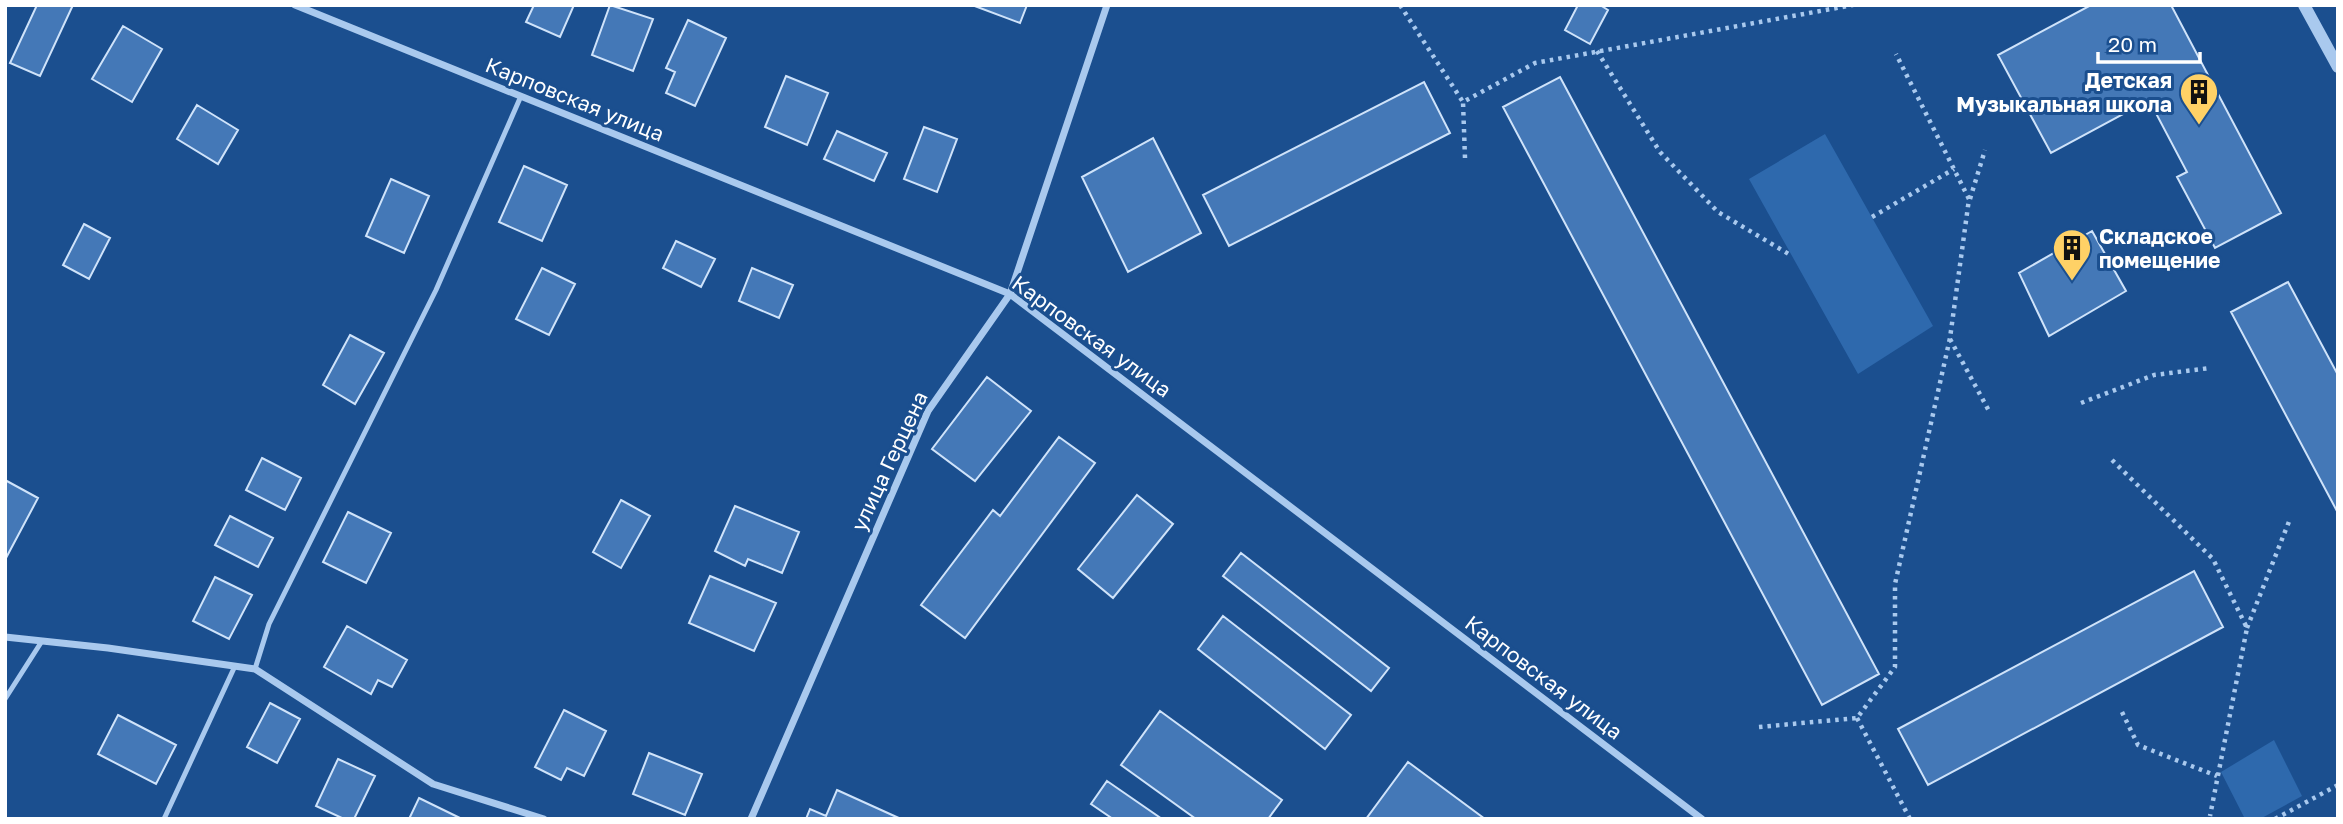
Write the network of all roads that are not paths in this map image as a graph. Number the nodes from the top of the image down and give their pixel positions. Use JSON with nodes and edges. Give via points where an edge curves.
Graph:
{"nodes":[{"id":1,"x":295,"y":5,"type":"edge"},
{"id":2,"x":1107,"y":5,"type":"edge"},
{"id":3,"x":2304,"y":5,"type":"edge"},
{"id":4,"x":2338,"y":67,"type":"edge"},
{"id":5,"x":521,"y":96,"type":"junction"},
{"id":6,"x":1010,"y":294,"type":"junction"},
{"id":7,"x":5,"y":637,"type":"edge"},
{"id":8,"x":42,"y":641,"type":"junction"},
{"id":9,"x":235,"y":666,"type":"junction"},
{"id":10,"x":255,"y":669,"type":"junction"},
{"id":11,"x":5,"y":699,"type":"edge"},
{"id":12,"x":164,"y":819,"type":"edge"},
{"id":13,"x":544,"y":819,"type":"edge"},
{"id":14,"x":751,"y":819,"type":"edge"},
{"id":15,"x":1702,"y":819,"type":"edge"}],
"edges":[{"from":1,"to":5,"type":"street","name":"Карповская улица"},
{"from":2,"to":6,"type":"street","name":"улица Герцена"},
{"from":3,"to":4,"type":"street"},
{"from":5,"to":6,"type":"street","name":"Карповская улица"},
{"from":5,"to":10,"type":"lane","via":[[436,290],[269,624]]},
{"from":6,"to":14,"type":"street","name":"улица Герцена","via":[[928,411]]},
{"from":6,"to":15,"type":"street","name":"Карповская улица"},
{"from":7,"to":8,"type":"street"},
{"from":8,"to":9,"type":"street"},
{"from":8,"to":11,"type":"lane"},
{"from":9,"to":10,"type":"street"},
{"from":9,"to":12,"type":"lane"},
{"from":10,"to":13,"type":"street","via":[[433,784]]}]}
